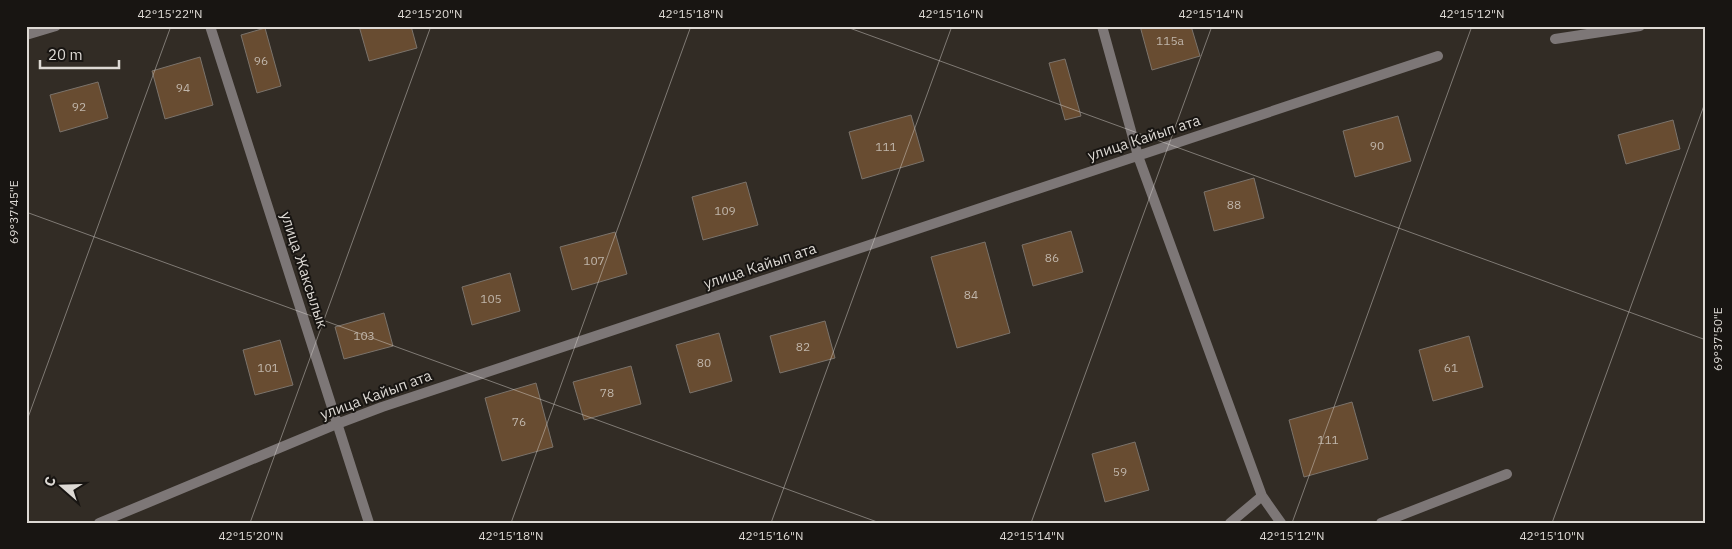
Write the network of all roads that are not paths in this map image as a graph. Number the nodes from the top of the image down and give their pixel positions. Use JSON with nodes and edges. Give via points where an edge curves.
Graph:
{"nodes":[{"id":1,"x":56,"y":26,"type":"edge"},
{"id":2,"x":210,"y":26,"type":"edge"},
{"id":3,"x":1102,"y":26,"type":"edge"},
{"id":4,"x":1640,"y":26,"type":"edge"},
{"id":5,"x":26,"y":35,"type":"edge"},
{"id":6,"x":1555,"y":39,"type":"dead end"},
{"id":7,"x":1438,"y":56,"type":"dead end"},
{"id":8,"x":1138,"y":156,"type":"junction"},
{"id":9,"x":336,"y":424,"type":"junction"},
{"id":10,"x":1507,"y":474,"type":"dead end"},
{"id":11,"x":1262,"y":496,"type":"junction"},
{"id":12,"x":99,"y":523,"type":"edge"},
{"id":13,"x":369,"y":523,"type":"edge"},
{"id":14,"x":1230,"y":523,"type":"edge"},
{"id":15,"x":1281,"y":523,"type":"edge"},
{"id":16,"x":1381,"y":523,"type":"edge"}],
"edges":[{"from":1,"to":5,"type":"street"},
{"from":2,"to":9,"type":"street","name":"улица Жаксылык"},
{"from":3,"to":8,"type":"street"},
{"from":4,"to":6,"type":"street"},
{"from":7,"to":8,"type":"street","name":"улица Кайып ата"},
{"from":8,"to":9,"type":"street","name":"улица Кайып ата"},
{"from":8,"to":11,"type":"street"},
{"from":9,"to":12,"type":"street","name":"улица Кайып ата"},
{"from":9,"to":13,"type":"street","name":"улица Жаксылык"},
{"from":10,"to":16,"type":"street"},
{"from":11,"to":14,"type":"street"},
{"from":11,"to":15,"type":"street"}]}
